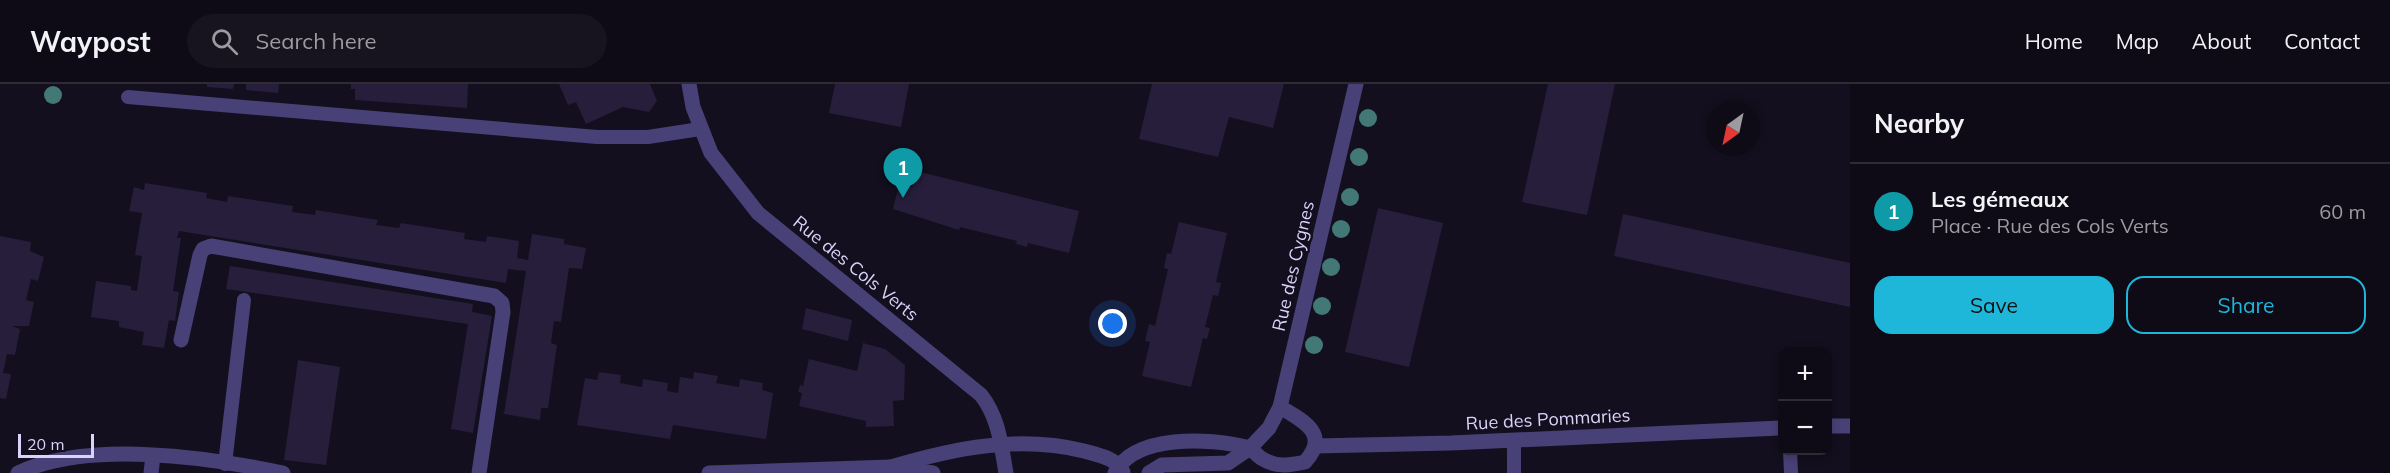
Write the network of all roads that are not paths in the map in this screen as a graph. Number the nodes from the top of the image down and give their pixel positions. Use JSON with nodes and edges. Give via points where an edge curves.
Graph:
{"nodes":[{"id":1,"x":689,"y":84,"type":"edge"},
{"id":2,"x":1356,"y":84,"type":"edge"},
{"id":3,"x":128,"y":97,"type":"dead end"},
{"id":4,"x":700,"y":129,"type":"junction"},
{"id":5,"x":244,"y":300,"type":"dead end"},
{"id":6,"x":181,"y":340,"type":"dead end"},
{"id":7,"x":1280,"y":407,"type":"junction"},
{"id":8,"x":1832,"y":426,"type":"edge"},
{"id":9,"x":1850,"y":426,"type":"edge"},
{"id":10,"x":1778,"y":428,"type":"edge"},
{"id":11,"x":1514,"y":440,"type":"junction"},
{"id":12,"x":1001,"y":444,"type":"junction"},
{"id":13,"x":1315,"y":446,"type":"junction"},
{"id":14,"x":1250,"y":448,"type":"junction"},
{"id":15,"x":1790,"y":455,"type":"edge"},
{"id":16,"x":153,"y":456,"type":"junction"},
{"id":17,"x":225,"y":464,"type":"junction"},
{"id":18,"x":60,"y":466,"type":"edge"},
{"id":19,"x":891,"y":467,"type":"junction"},
{"id":20,"x":1274,"y":469,"type":"edge"},
{"id":21,"x":1119,"y":470,"type":"edge"},
{"id":22,"x":18,"y":473,"type":"edge"},
{"id":23,"x":150,"y":473,"type":"edge"},
{"id":24,"x":283,"y":473,"type":"edge"},
{"id":25,"x":479,"y":473,"type":"edge"},
{"id":26,"x":709,"y":473,"type":"edge"},
{"id":27,"x":933,"y":473,"type":"edge"},
{"id":28,"x":1006,"y":473,"type":"edge"},
{"id":29,"x":1149,"y":473,"type":"edge"},
{"id":30,"x":1514,"y":473,"type":"edge"},
{"id":31,"x":1791,"y":473,"type":"edge"}],
"edges":[{"from":1,"to":4,"type":"street","name":"Rue des Cols Verts"},
{"from":2,"to":7,"type":"street","name":"Rue des Cygnes"},
{"from":3,"to":4,"type":"lane","via":[[597,137],[648,137]]},
{"from":4,"to":12,"type":"street","name":"Rue des Cols Verts","via":[[725,174],[758,213],[981,395],[994,415]]},
{"from":5,"to":17,"type":"lane"},
{"from":6,"to":25,"type":"street","via":[[200,255],[211,246],[494,296],[502,303],[503,312]]},
{"from":7,"to":13,"type":"street","via":[[1314,432]]},
{"from":7,"to":14,"type":"street","name":"Rue des Cygnes","via":[[1269,428]]},
{"from":8,"to":9,"type":"street"},
{"from":10,"to":11,"type":"street","name":"Rue des Pommaries"},
{"from":11,"to":13,"type":"street","name":"Rue des Pommaries"},
{"from":11,"to":30,"type":"lane"},
{"from":12,"to":19,"type":"street","via":[[941,452]]},
{"from":12,"to":21,"type":"street","via":[[1054,444],[1103,456]]},
{"from":12,"to":28,"type":"street","name":"Rue des Cols Verts"},
{"from":13,"to":20,"type":"street","via":[[1305,462]]},
{"from":14,"to":20,"type":"street"},
{"from":14,"to":21,"type":"street","via":[[1190,442],[1144,446]]},
{"from":14,"to":29,"type":"street","via":[[1228,463],[1162,465]]},
{"from":15,"to":31,"type":"lane"},
{"from":16,"to":17,"type":"street"},
{"from":16,"to":18,"type":"street","via":[[110,454]]},
{"from":16,"to":23,"type":"street"},
{"from":17,"to":24,"type":"street"},
{"from":18,"to":22,"type":"street"},
{"from":19,"to":26,"type":"street"},
{"from":19,"to":27,"type":"street"}]}
